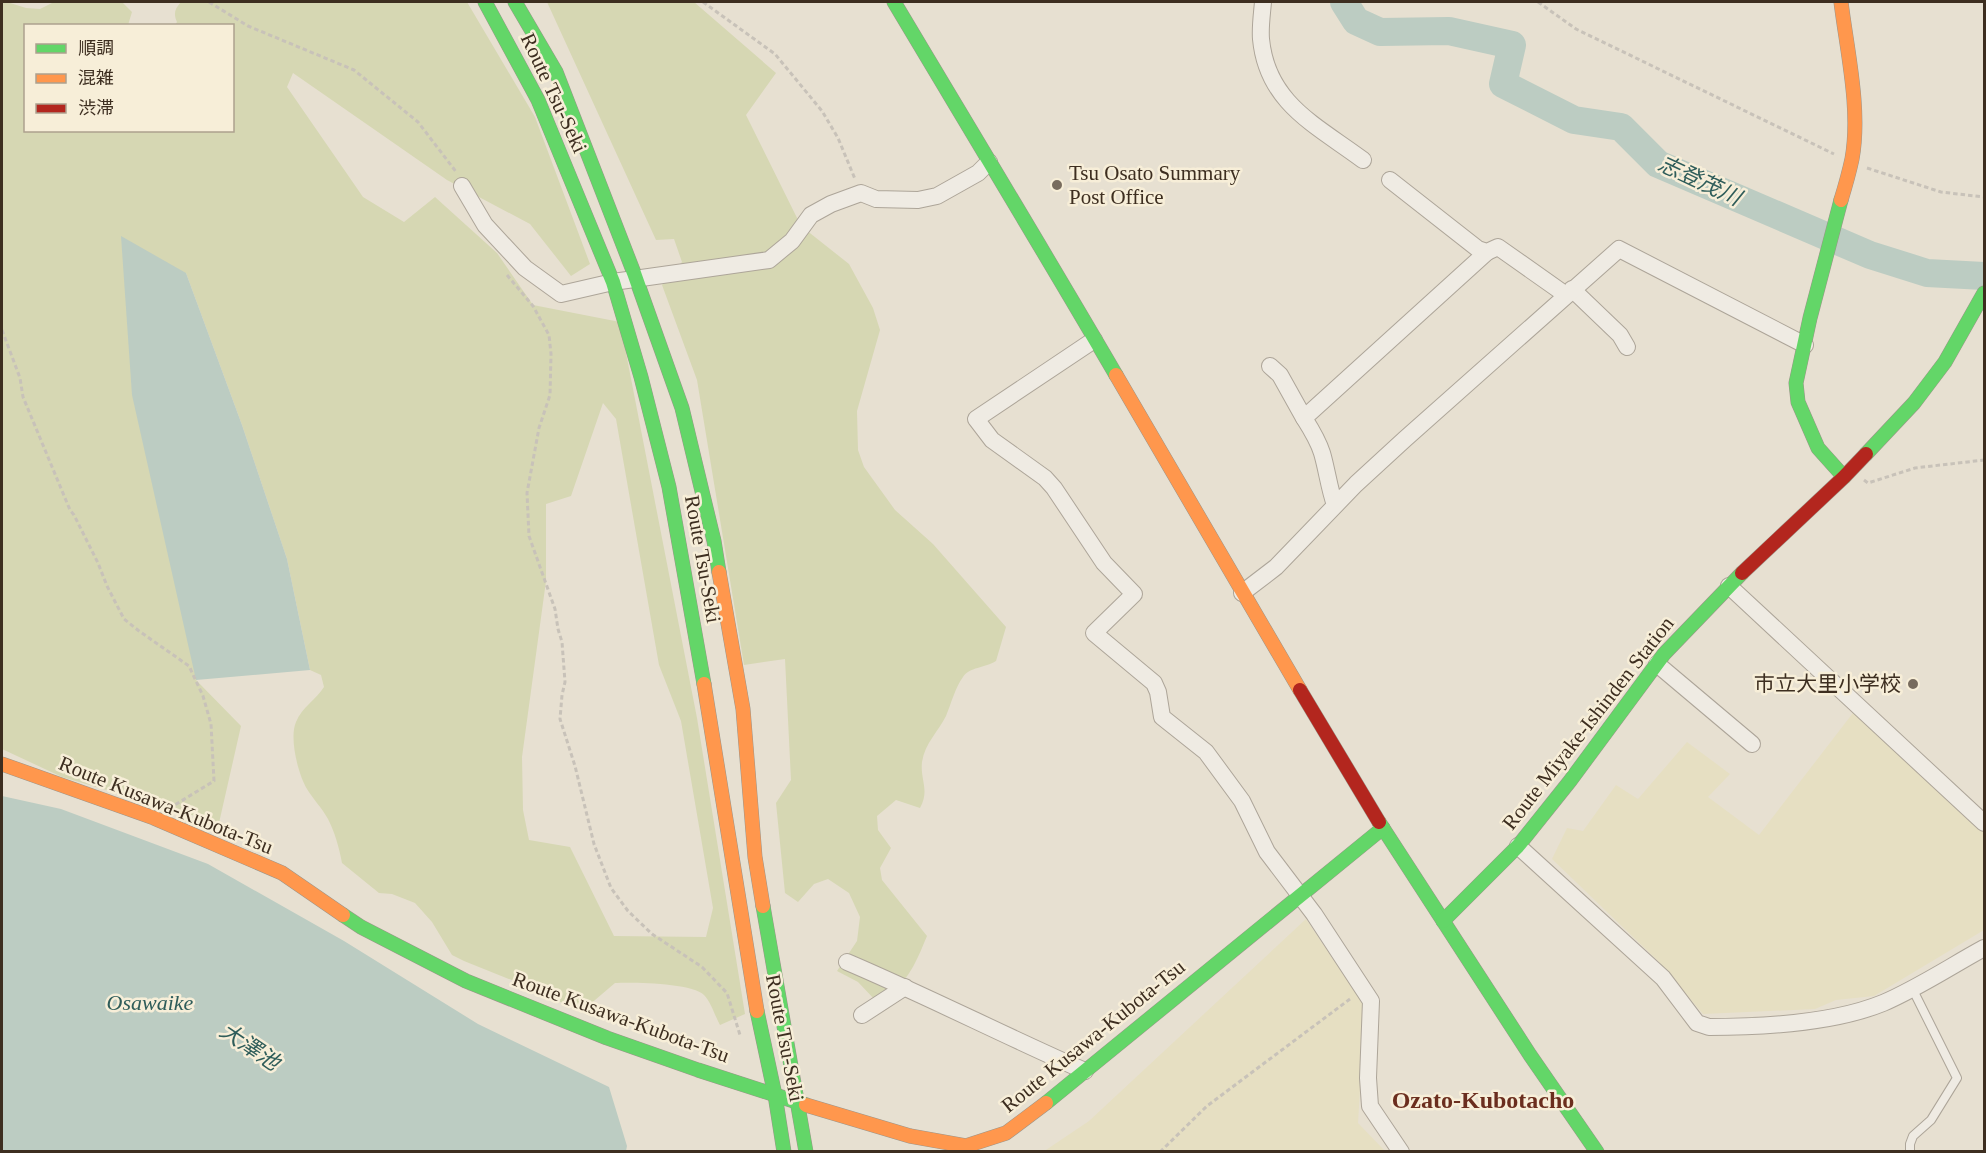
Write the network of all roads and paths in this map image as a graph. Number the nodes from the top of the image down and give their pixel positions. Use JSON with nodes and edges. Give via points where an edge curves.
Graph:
{"nodes":[{"id":1,"x":209,"y":2,"type":"edge"},
{"id":2,"x":485,"y":2,"type":"edge"},
{"id":3,"x":515,"y":2,"type":"edge"},
{"id":4,"x":703,"y":2,"type":"edge"},
{"id":5,"x":894,"y":2,"type":"edge"},
{"id":6,"x":1263,"y":2,"type":"edge"},
{"id":7,"x":1538,"y":2,"type":"edge"},
{"id":8,"x":1841,"y":2,"type":"edge"},
{"id":9,"x":1363,"y":160,"type":"dead end"},
{"id":10,"x":989,"y":162,"type":"junction"},
{"id":11,"x":1851,"y":162,"type":"junction"},
{"id":12,"x":1390,"y":180,"type":"dead end"},
{"id":13,"x":462,"y":186,"type":"joint"},
{"id":14,"x":861,"y":194,"type":"junction"},
{"id":15,"x":1984,"y":197,"type":"edge"},
{"id":16,"x":1487,"y":252,"type":"junction"},
{"id":17,"x":507,"y":274,"type":"dead end"},
{"id":18,"x":636,"y":279,"type":"junction"},
{"id":19,"x":614,"y":282,"type":"junction"},
{"id":20,"x":1569,"y":292,"type":"junction"},
{"id":21,"x":1984,"y":293,"type":"edge"},
{"id":22,"x":2,"y":330,"type":"edge"},
{"id":23,"x":1094,"y":340,"type":"junction"},
{"id":24,"x":1805,"y":345,"type":"junction"},
{"id":25,"x":1627,"y":347,"type":"dead end"},
{"id":26,"x":1270,"y":366,"type":"dead end"},
{"id":27,"x":1304,"y":418,"type":"junction"},
{"id":28,"x":1984,"y":460,"type":"edge"},
{"id":29,"x":1847,"y":474,"type":"junction"},
{"id":30,"x":1335,"y":505,"type":"junction"},
{"id":31,"x":1729,"y":586,"type":"junction"},
{"id":32,"x":1242,"y":593,"type":"junction"},
{"id":33,"x":1657,"y":664,"type":"junction"},
{"id":34,"x":1752,"y":744,"type":"dead end"},
{"id":35,"x":2,"y":764,"type":"edge"},
{"id":36,"x":154,"y":818,"type":"junction"},
{"id":37,"x":1984,"y":823,"type":"edge"},
{"id":38,"x":1383,"y":828,"type":"junction"},
{"id":39,"x":1518,"y":846,"type":"junction"},
{"id":40,"x":1300,"y":895,"type":"junction"},
{"id":41,"x":1443,"y":921,"type":"junction"},
{"id":42,"x":1984,"y":948,"type":"edge"},
{"id":43,"x":847,"y":962,"type":"dead end"},
{"id":44,"x":905,"y":987,"type":"junction"},
{"id":45,"x":1912,"y":988,"type":"junction"},
{"id":46,"x":1363,"y":989,"type":"junction"},
{"id":47,"x":862,"y":1015,"type":"dead end"},
{"id":48,"x":743,"y":1040,"type":"dead end"},
{"id":49,"x":1085,"y":1071,"type":"junction"},
{"id":50,"x":775,"y":1095,"type":"junction"},
{"id":51,"x":798,"y":1102,"type":"junction"},
{"id":52,"x":784,"y":1152,"type":"edge"},
{"id":53,"x":806,"y":1152,"type":"edge"},
{"id":54,"x":1160,"y":1152,"type":"edge"},
{"id":55,"x":1401,"y":1152,"type":"edge"},
{"id":56,"x":1597,"y":1152,"type":"edge"},
{"id":57,"x":1910,"y":1152,"type":"edge"}],
"edges":[{"from":1,"to":13,"type":"path","via":[[248,26],[354,70],[418,122],[454,167]]},
{"from":2,"to":19,"type":"main road","name":"Route Tsu-Seki","via":[[538,100]]},
{"from":3,"to":18,"type":"main road","name":"Route Tsu-Seki","via":[[556,72]]},
{"from":4,"to":14,"type":"path","via":[[782,62],[822,111]]},
{"from":5,"to":10,"type":"main road"},
{"from":6,"to":9,"type":"street","via":[[1260,36],[1267,69],[1278,90],[1301,114]]},
{"from":7,"to":11,"type":"path","via":[[1576,29]]},
{"from":8,"to":11,"type":"main road","via":[[1853,100]]},
{"from":10,"to":14,"type":"street","via":[[978,173],[937,196],[918,200],[876,199]]},
{"from":10,"to":23,"type":"main road"},
{"from":11,"to":15,"type":"path","via":[[1941,192]]},
{"from":11,"to":24,"type":"main road"},
{"from":12,"to":16,"type":"street"},
{"from":13,"to":19,"type":"street","via":[[485,225],[525,268],[561,294]]},
{"from":14,"to":18,"type":"street","via":[[811,215],[792,240],[769,260]]},
{"from":16,"to":20,"type":"street","via":[[1497,247]]},
{"from":16,"to":27,"type":"street"},
{"from":17,"to":48,"type":"path","via":[[533,306],[549,335],[550,395],[539,428],[527,493],[529,536],[555,609],[562,642],[565,682],[560,719],[594,844],[611,888],[628,911],[652,934],[702,967],[727,993]]},
{"from":18,"to":19,"type":"street"},
{"from":18,"to":51,"type":"main road","name":"Route Tsu-Seki","via":[[682,408],[714,541],[743,709],[755,857]]},
{"from":19,"to":50,"type":"main road","name":"Route Tsu-Seki","via":[[669,486],[762,1039]]},
{"from":20,"to":24,"type":"street","via":[[1619,249]]},
{"from":20,"to":25,"type":"street","via":[[1620,335]]},
{"from":20,"to":30,"type":"street"},
{"from":21,"to":29,"type":"main road","name":"Route Miyake-Ishinden Station","via":[[1946,362],[1914,403]]},
{"from":22,"to":36,"type":"path","via":[[23,397],[70,510],[124,619],[189,666],[203,696],[211,723],[214,781]]},
{"from":23,"to":32,"type":"main road"},
{"from":23,"to":40,"type":"street","via":[[976,419],[992,440],[1045,478],[1104,563],[1134,594],[1094,633],[1154,683],[1162,717],[1206,752],[1242,801],[1267,852]]},
{"from":24,"to":29,"type":"main road","via":[[1796,383],[1798,402],[1818,448]]},
{"from":26,"to":27,"type":"street","via":[[1280,375]]},
{"from":27,"to":30,"type":"street","via":[[1322,452]]},
{"from":28,"to":29,"type":"path","via":[[1915,468],[1868,483]]},
{"from":29,"to":31,"type":"main road","name":"Route Miyake-Ishinden Station"},
{"from":30,"to":32,"type":"street","via":[[1276,567]]},
{"from":31,"to":33,"type":"main road","name":"Route Miyake-Ishinden Station"},
{"from":31,"to":37,"type":"street"},
{"from":32,"to":38,"type":"main road"},
{"from":33,"to":34,"type":"street"},
{"from":33,"to":39,"type":"main road","name":"Route Miyake-Ishinden Station"},
{"from":35,"to":36,"type":"main road","name":"Route Kusawa-Kubota-Tsu"},
{"from":36,"to":50,"type":"main road","name":"Route Kusawa-Kubota-Tsu","via":[[282,873],[361,927],[466,981],[608,1038]]},
{"from":38,"to":40,"type":"main road","name":"Route Kusawa-Kubota-Tsu"},
{"from":38,"to":41,"type":"main road"},
{"from":39,"to":41,"type":"main road","name":"Route Miyake-Ishinden Station"},
{"from":39,"to":45,"type":"street","via":[[1663,978],[1701,1025],[1802,1022],[1864,1009]]},
{"from":40,"to":46,"type":"street"},
{"from":40,"to":49,"type":"main road","name":"Route Kusawa-Kubota-Tsu"},
{"from":41,"to":56,"type":"main road"},
{"from":42,"to":45,"type":"street"},
{"from":43,"to":44,"type":"street"},
{"from":44,"to":47,"type":"street"},
{"from":44,"to":49,"type":"street"},
{"from":45,"to":57,"type":"lane","via":[[1957,1078],[1932,1120],[1913,1136]]},
{"from":46,"to":54,"type":"path","via":[[1207,1106]]},
{"from":46,"to":55,"type":"street","via":[[1371,1001],[1370,1106]]},
{"from":49,"to":51,"type":"main road","name":"Route Kusawa-Kubota-Tsu","via":[[1006,1133],[966,1146],[900,1133]]},
{"from":50,"to":51,"type":"main road","name":"Route Kusawa-Kubota-Tsu"},
{"from":50,"to":52,"type":"main road","name":"Route Tsu-Seki"},
{"from":51,"to":53,"type":"main road","name":"Route Tsu-Seki"}]}
